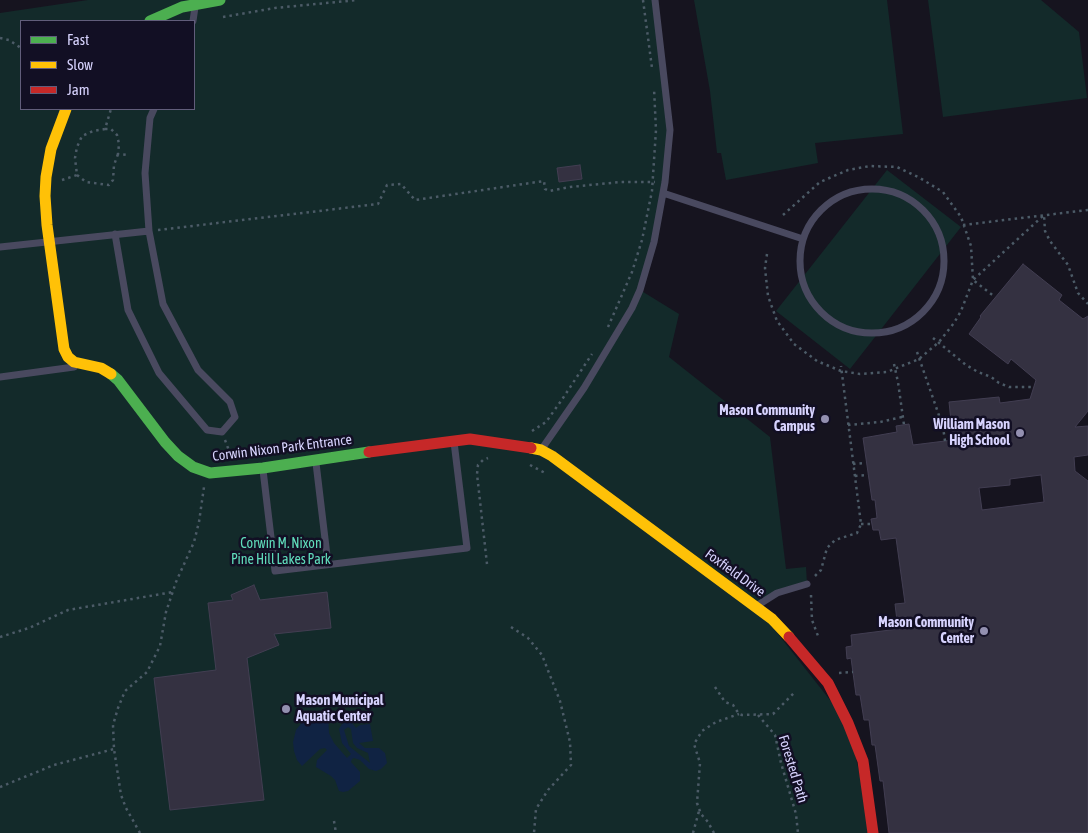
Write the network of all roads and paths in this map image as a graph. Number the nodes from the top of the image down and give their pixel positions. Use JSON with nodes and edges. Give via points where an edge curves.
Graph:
{"nodes":[{"id":1,"x":220,"y":0,"type":"edge"},
{"id":2,"x":358,"y":0,"type":"edge"},
{"id":3,"x":643,"y":0,"type":"edge"},
{"id":4,"x":655,"y":0,"type":"edge"},
{"id":5,"x":195,"y":4,"type":"junction"},
{"id":6,"x":221,"y":17,"type":"dead end"},
{"id":7,"x":152,"y":20,"type":"edge"},
{"id":8,"x":192,"y":20,"type":"edge"},
{"id":9,"x":0,"y":38,"type":"edge"},
{"id":10,"x":20,"y":47,"type":"edge"},
{"id":11,"x":652,"y":72,"type":"dead end"},
{"id":12,"x":653,"y":81,"type":"dead end"},
{"id":13,"x":66,"y":110,"type":"edge"},
{"id":14,"x":111,"y":110,"type":"edge"},
{"id":15,"x":154,"y":110,"type":"edge"},
{"id":16,"x":104,"y":129,"type":"junction"},
{"id":17,"x":118,"y":154,"type":"junction"},
{"id":18,"x":127,"y":155,"type":"dead end"},
{"id":19,"x":653,"y":182,"type":"junction"},
{"id":20,"x":658,"y":182,"type":"dead end"},
{"id":21,"x":663,"y":193,"type":"junction"},
{"id":22,"x":1088,"y":210,"type":"edge"},
{"id":23,"x":783,"y":215,"type":"dead end"},
{"id":24,"x":1044,"y":215,"type":"junction"},
{"id":25,"x":964,"y":225,"type":"junction"},
{"id":26,"x":149,"y":231,"type":"junction"},
{"id":27,"x":115,"y":234,"type":"junction"},
{"id":28,"x":803,"y":239,"type":"junction"},
{"id":29,"x":49,"y":241,"type":"junction"},
{"id":30,"x":0,"y":247,"type":"edge"},
{"id":31,"x":766,"y":254,"type":"dead end"},
{"id":32,"x":973,"y":280,"type":"junction"},
{"id":33,"x":995,"y":297,"type":"dead end"},
{"id":34,"x":1088,"y":304,"type":"edge"},
{"id":35,"x":604,"y":335,"type":"dead end"},
{"id":36,"x":933,"y":338,"type":"dead end"},
{"id":37,"x":939,"y":342,"type":"junction"},
{"id":38,"x":594,"y":350,"type":"dead end"},
{"id":39,"x":917,"y":352,"type":"dead end"},
{"id":40,"x":919,"y":358,"type":"junction"},
{"id":41,"x":894,"y":364,"type":"dead end"},
{"id":42,"x":82,"y":365,"type":"junction"},
{"id":43,"x":841,"y":366,"type":"dead end"},
{"id":44,"x":895,"y":368,"type":"junction"},
{"id":45,"x":841,"y":371,"type":"junction"},
{"id":46,"x":0,"y":378,"type":"edge"},
{"id":47,"x":1034,"y":388,"type":"dead end"},
{"id":48,"x":902,"y":417,"type":"junction"},
{"id":49,"x":904,"y":424,"type":"dead end"},
{"id":50,"x":848,"y":425,"type":"junction"},
{"id":51,"x":222,"y":432,"type":"junction"},
{"id":52,"x":532,"y":436,"type":"dead end"},
{"id":53,"x":470,"y":439,"type":"joint"},
{"id":54,"x":454,"y":440,"type":"junction"},
{"id":55,"x":945,"y":441,"type":"dead end"},
{"id":56,"x":541,"y":450,"type":"junction"},
{"id":57,"x":491,"y":457,"type":"dead end"},
{"id":58,"x":316,"y":460,"type":"junction"},
{"id":59,"x":866,"y":463,"type":"dead end"},
{"id":60,"x":853,"y":464,"type":"junction"},
{"id":61,"x":530,"y":465,"type":"dead end"},
{"id":62,"x":263,"y":468,"type":"junction"},
{"id":63,"x":237,"y":471,"type":"junction"},
{"id":64,"x":206,"y":472,"type":"junction"},
{"id":65,"x":868,"y":475,"type":"dead end"},
{"id":66,"x":550,"y":476,"type":"dead end"},
{"id":67,"x":855,"y":476,"type":"junction"},
{"id":68,"x":861,"y":524,"type":"junction"},
{"id":69,"x":872,"y":524,"type":"dead end"},
{"id":70,"x":328,"y":564,"type":"junction"},
{"id":71,"x":487,"y":564,"type":"dead end"},
{"id":72,"x":815,"y":576,"type":"dead end"},
{"id":73,"x":808,"y":584,"type":"dead end"},
{"id":74,"x":173,"y":592,"type":"junction"},
{"id":75,"x":811,"y":595,"type":"dead end"},
{"id":76,"x":756,"y":607,"type":"junction"},
{"id":77,"x":512,"y":628,"type":"dead end"},
{"id":78,"x":818,"y":636,"type":"dead end"},
{"id":79,"x":0,"y":637,"type":"edge"},
{"id":80,"x":853,"y":672,"type":"dead end"},
{"id":81,"x":835,"y":674,"type":"dead end"},
{"id":82,"x":715,"y":687,"type":"dead end"},
{"id":83,"x":794,"y":692,"type":"dead end"},
{"id":84,"x":739,"y":714,"type":"junction"},
{"id":85,"x":758,"y":715,"type":"junction"},
{"id":86,"x":114,"y":749,"type":"junction"},
{"id":87,"x":0,"y":787,"type":"edge"},
{"id":88,"x":700,"y":810,"type":"junction"},
{"id":89,"x":334,"y":820,"type":"dead end"},
{"id":90,"x":140,"y":833,"type":"edge"},
{"id":91,"x":336,"y":833,"type":"edge"},
{"id":92,"x":534,"y":833,"type":"edge"},
{"id":93,"x":693,"y":833,"type":"edge"},
{"id":94,"x":714,"y":833,"type":"edge"},
{"id":95,"x":798,"y":833,"type":"edge"},
{"id":96,"x":873,"y":833,"type":"edge"}],
"edges":[{"from":1,"to":5,"type":"street"},
{"from":2,"to":6,"type":"path"},
{"from":3,"to":11,"type":"path"},
{"from":4,"to":21,"type":"lane","via":[[670,130]]},
{"from":5,"to":7,"type":"street"},
{"from":5,"to":8,"type":"lane"},
{"from":9,"to":10,"type":"path"},
{"from":12,"to":19,"type":"path","via":[[656,130]]},
{"from":13,"to":29,"type":"street","name":"Corwin Nixon Park Entrance","via":[[51,149],[46,177]]},
{"from":14,"to":16,"type":"path"},
{"from":15,"to":26,"type":"lane","via":[[145,173]]},
{"from":16,"to":17,"type":"path","via":[[111,129],[117,135]]},
{"from":16,"to":17,"type":"path","via":[[82,136],[75,158],[75,175],[86,182],[109,185]]},
{"from":17,"to":18,"type":"path"},
{"from":19,"to":20,"type":"path"},
{"from":19,"to":26,"type":"path","via":[[621,182],[549,191],[545,189],[544,181],[415,200],[401,184],[387,185],[378,204]]},
{"from":19,"to":35,"type":"path","via":[[632,272]]},
{"from":21,"to":28,"type":"lane"},
{"from":21,"to":56,"type":"lane","via":[[654,242],[632,308],[584,388]]},
{"from":22,"to":24,"type":"path"},
{"from":23,"to":25,"type":"path","via":[[820,182],[848,170],[870,166],[897,167],[943,192]]},
{"from":24,"to":25,"type":"path"},
{"from":24,"to":32,"type":"path"},
{"from":24,"to":34,"type":"path","via":[[1045,232],[1068,265],[1078,293]]},
{"from":25,"to":32,"type":"path","via":[[971,246]]},
{"from":26,"to":27,"type":"lane"},
{"from":26,"to":51,"type":"lane","via":[[163,304],[198,370],[230,402],[235,417]]},
{"from":27,"to":29,"type":"lane"},
{"from":27,"to":51,"type":"lane","via":[[128,310],[159,373],[206,430]]},
{"from":28,"to":28,"type":"lane","via":[[799,262],[803,284],[814,305],[830,321],[852,331],[875,334],[898,329],[918,317],[933,300],[942,278],[944,256],[940,235],[928,216],[912,201],[892,192],[870,188],[841,196],[828,203],[813,219]]},
{"from":29,"to":30,"type":"lane"},
{"from":29,"to":42,"type":"street","name":"Corwin Nixon Park Entrance","via":[[64,349],[68,357]]},
{"from":31,"to":45,"type":"path","via":[[768,296],[777,322],[794,344],[817,361]]},
{"from":32,"to":33,"type":"path"},
{"from":32,"to":37,"type":"path","via":[[961,311]]},
{"from":36,"to":37,"type":"path"},
{"from":37,"to":40,"type":"path"},
{"from":37,"to":47,"type":"path","via":[[966,365],[999,383],[1009,387]]},
{"from":38,"to":52,"type":"path","via":[[546,422],[532,431]]},
{"from":39,"to":40,"type":"path"},
{"from":40,"to":44,"type":"path"},
{"from":40,"to":55,"type":"path","via":[[944,427]]},
{"from":41,"to":44,"type":"path"},
{"from":42,"to":46,"type":"lane"},
{"from":42,"to":64,"type":"street","name":"Corwin Nixon Park Entrance","via":[[110,373],[178,456]]},
{"from":43,"to":45,"type":"path"},
{"from":44,"to":45,"type":"path","via":[[887,372],[860,374]]},
{"from":44,"to":48,"type":"path"},
{"from":45,"to":50,"type":"path"},
{"from":48,"to":49,"type":"path"},
{"from":48,"to":50,"type":"path"},
{"from":50,"to":60,"type":"path"},
{"from":51,"to":63,"type":"path"},
{"from":53,"to":54,"type":"street","name":"Corwin Nixon Park Entrance"},
{"from":53,"to":56,"type":"street","name":"Foxfield Drive"},
{"from":54,"to":58,"type":"street","name":"Corwin Nixon Park Entrance"},
{"from":54,"to":70,"type":"lane","via":[[467,548]]},
{"from":56,"to":76,"type":"street","name":"Foxfield Drive"},
{"from":57,"to":71,"type":"path","via":[[478,465]]},
{"from":58,"to":62,"type":"street","name":"Corwin Nixon Park Entrance"},
{"from":58,"to":70,"type":"lane"},
{"from":59,"to":60,"type":"path"},
{"from":60,"to":67,"type":"path"},
{"from":61,"to":66,"type":"path"},
{"from":62,"to":63,"type":"street","name":"Corwin Nixon Park Entrance"},
{"from":62,"to":70,"type":"lane","via":[[275,571]]},
{"from":63,"to":64,"type":"street","name":"Corwin Nixon Park Entrance"},
{"from":64,"to":74,"type":"path","via":[[194,542]]},
{"from":65,"to":67,"type":"path"},
{"from":67,"to":68,"type":"path"},
{"from":68,"to":69,"type":"path"},
{"from":68,"to":72,"type":"path","via":[[857,533],[834,540],[827,548],[821,570]]},
{"from":73,"to":76,"type":"lane","via":[[777,593]]},
{"from":74,"to":79,"type":"path","via":[[68,610]]},
{"from":74,"to":86,"type":"path","via":[[154,660],[147,672],[125,691],[118,708],[113,725]]},
{"from":75,"to":78,"type":"path","via":[[812,620]]},
{"from":76,"to":96,"type":"street","name":"Foxfield Drive","via":[[772,619],[828,683],[862,761]]},
{"from":77,"to":92,"type":"path","via":[[528,638],[542,655],[560,700],[570,742],[571,765],[548,790],[536,810]]},
{"from":80,"to":81,"type":"path"},
{"from":82,"to":84,"type":"path"},
{"from":83,"to":85,"type":"path","via":[[774,714]]},
{"from":84,"to":85,"type":"path"},
{"from":84,"to":88,"type":"path","via":[[702,731],[694,744],[700,763],[697,792]]},
{"from":85,"to":95,"type":"path","name":"Forested Path","via":[[775,736]]},
{"from":86,"to":87,"type":"path","via":[[54,765]]},
{"from":86,"to":90,"type":"path","via":[[121,795]]},
{"from":88,"to":93,"type":"path"},
{"from":88,"to":94,"type":"path"},
{"from":89,"to":91,"type":"path"}]}
